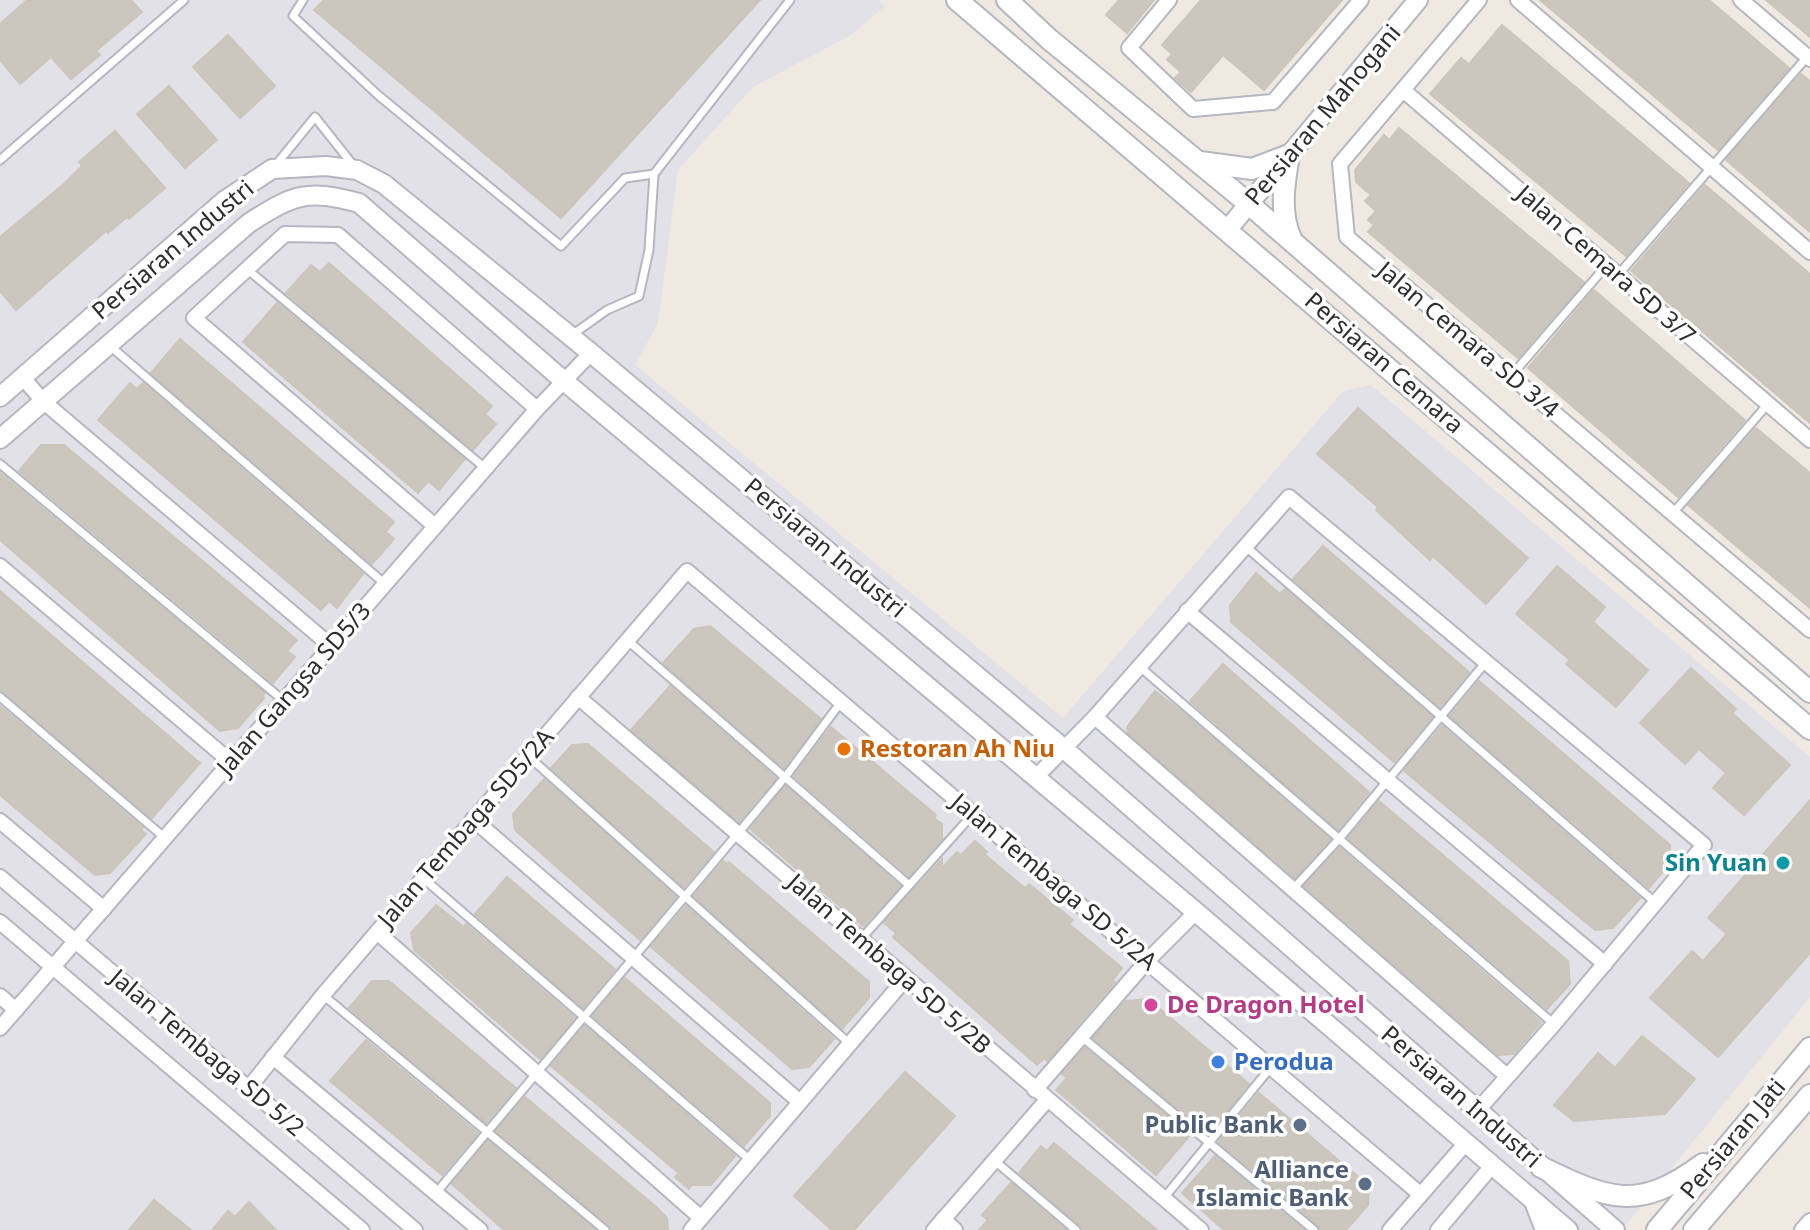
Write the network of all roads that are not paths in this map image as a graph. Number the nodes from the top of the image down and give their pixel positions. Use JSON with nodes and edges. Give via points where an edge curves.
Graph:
{"nodes":[{"id":1,"x":184,"y":0,"type":"edge"},
{"id":2,"x":303,"y":0,"type":"edge"},
{"id":3,"x":790,"y":0,"type":"edge"},
{"id":4,"x":957,"y":0,"type":"edge"},
{"id":5,"x":1007,"y":0,"type":"edge"},
{"id":6,"x":1169,"y":0,"type":"edge"},
{"id":7,"x":1361,"y":0,"type":"edge"},
{"id":8,"x":1418,"y":0,"type":"edge"},
{"id":9,"x":1479,"y":0,"type":"edge"},
{"id":10,"x":1518,"y":0,"type":"edge"},
{"id":11,"x":1741,"y":0,"type":"edge"},
{"id":12,"x":1809,"y":58,"type":"edge"},
{"id":13,"x":1403,"y":90,"type":"junction"},
{"id":14,"x":1289,"y":155,"type":"junction"},
{"id":15,"x":0,"y":160,"type":"edge"},
{"id":16,"x":1196,"y":162,"type":"junction"},
{"id":17,"x":1711,"y":167,"type":"junction"},
{"id":18,"x":272,"y":169,"type":"junction"},
{"id":19,"x":357,"y":170,"type":"junction"},
{"id":20,"x":654,"y":174,"type":"junction"},
{"id":21,"x":1249,"y":204,"type":"junction"},
{"id":22,"x":1228,"y":229,"type":"junction"},
{"id":23,"x":1292,"y":243,"type":"junction"},
{"id":24,"x":1810,"y":252,"type":"edge"},
{"id":25,"x":247,"y":269,"type":"junction"},
{"id":26,"x":1612,"y":270,"type":"junction"},
{"id":27,"x":570,"y":336,"type":"junction"},
{"id":28,"x":109,"y":345,"type":"junction"},
{"id":29,"x":591,"y":353,"type":"junction"},
{"id":30,"x":1511,"y":376,"type":"junction"},
{"id":31,"x":22,"y":377,"type":"junction"},
{"id":32,"x":564,"y":381,"type":"junction"},
{"id":33,"x":0,"y":397,"type":"edge"},
{"id":34,"x":44,"y":402,"type":"junction"},
{"id":35,"x":1768,"y":404,"type":"junction"},
{"id":36,"x":537,"y":409,"type":"junction"},
{"id":37,"x":0,"y":439,"type":"edge"},
{"id":38,"x":1810,"y":440,"type":"edge"},
{"id":39,"x":0,"y":464,"type":"edge"},
{"id":40,"x":485,"y":468,"type":"junction"},
{"id":41,"x":1673,"y":513,"type":"junction"},
{"id":42,"x":435,"y":526,"type":"junction"},
{"id":43,"x":1245,"y":546,"type":"junction"},
{"id":44,"x":0,"y":566,"type":"edge"},
{"id":45,"x":687,"y":571,"type":"joint"},
{"id":46,"x":385,"y":584,"type":"junction"},
{"id":47,"x":1187,"y":611,"type":"junction"},
{"id":48,"x":1810,"y":630,"type":"edge"},
{"id":49,"x":627,"y":640,"type":"junction"},
{"id":50,"x":331,"y":646,"type":"junction"},
{"id":51,"x":1486,"y":662,"type":"junction"},
{"id":52,"x":1139,"y":665,"type":"junction"},
{"id":53,"x":1810,"y":692,"type":"edge"},
{"id":54,"x":0,"y":697,"type":"edge"},
{"id":55,"x":578,"y":697,"type":"junction"},
{"id":56,"x":285,"y":701,"type":"junction"},
{"id":57,"x":841,"y":702,"type":"junction"},
{"id":58,"x":1095,"y":717,"type":"junction"},
{"id":59,"x":1442,"y":717,"type":"junction"},
{"id":60,"x":1810,"y":729,"type":"edge"},
{"id":61,"x":1063,"y":748,"type":"junction"},
{"id":62,"x":528,"y":756,"type":"junction"},
{"id":63,"x":231,"y":762,"type":"junction"},
{"id":64,"x":786,"y":776,"type":"junction"},
{"id":65,"x":1035,"y":778,"type":"junction"},
{"id":66,"x":1388,"y":782,"type":"junction"},
{"id":67,"x":973,"y":814,"type":"junction"},
{"id":68,"x":473,"y":819,"type":"junction"},
{"id":69,"x":0,"y":821,"type":"edge"},
{"id":70,"x":737,"y":833,"type":"junction"},
{"id":71,"x":165,"y":838,"type":"junction"},
{"id":72,"x":1339,"y":839,"type":"junction"},
{"id":73,"x":0,"y":877,"type":"edge"},
{"id":74,"x":423,"y":878,"type":"junction"},
{"id":75,"x":909,"y":885,"type":"junction"},
{"id":76,"x":1292,"y":889,"type":"junction"},
{"id":77,"x":684,"y":896,"type":"junction"},
{"id":78,"x":1657,"y":904,"type":"junction"},
{"id":79,"x":104,"y":909,"type":"junction"},
{"id":80,"x":1196,"y":912,"type":"junction"},
{"id":81,"x":0,"y":922,"type":"edge"},
{"id":82,"x":377,"y":932,"type":"junction"},
{"id":83,"x":861,"y":939,"type":"junction"},
{"id":84,"x":76,"y":941,"type":"junction"},
{"id":85,"x":633,"y":958,"type":"junction"},
{"id":86,"x":1147,"y":961,"type":"junction"},
{"id":87,"x":1605,"y":964,"type":"junction"},
{"id":88,"x":54,"y":967,"type":"junction"},
{"id":89,"x":906,"y":978,"type":"junction"},
{"id":90,"x":323,"y":995,"type":"junction"},
{"id":91,"x":0,"y":996,"type":"edge"},
{"id":92,"x":16,"y":1010,"type":"junction"},
{"id":93,"x":583,"y":1015,"type":"junction"},
{"id":94,"x":1554,"y":1024,"type":"junction"},
{"id":95,"x":0,"y":1028,"type":"edge"},
{"id":96,"x":1082,"y":1037,"type":"junction"},
{"id":97,"x":850,"y":1044,"type":"junction"},
{"id":98,"x":1810,"y":1048,"type":"edge"},
{"id":99,"x":273,"y":1057,"type":"junction"},
{"id":100,"x":1271,"y":1067,"type":"junction"},
{"id":101,"x":536,"y":1072,"type":"junction"},
{"id":102,"x":1507,"y":1076,"type":"junction"},
{"id":103,"x":248,"y":1089,"type":"junction"},
{"id":104,"x":1041,"y":1095,"type":"junction"},
{"id":105,"x":1810,"y":1095,"type":"edge"},
{"id":106,"x":800,"y":1102,"type":"junction"},
{"id":107,"x":1477,"y":1111,"type":"junction"},
{"id":108,"x":487,"y":1131,"type":"junction"},
{"id":109,"x":1209,"y":1143,"type":"junction"},
{"id":110,"x":1465,"y":1144,"type":"junction"},
{"id":111,"x":1726,"y":1147,"type":"junction"},
{"id":112,"x":750,"y":1160,"type":"junction"},
{"id":113,"x":994,"y":1160,"type":"junction"},
{"id":114,"x":1491,"y":1167,"type":"junction"},
{"id":115,"x":1541,"y":1167,"type":"junction"},
{"id":116,"x":436,"y":1193,"type":"junction"},
{"id":117,"x":1420,"y":1194,"type":"junction"},
{"id":118,"x":1164,"y":1198,"type":"junction"},
{"id":119,"x":1536,"y":1204,"type":"junction"},
{"id":120,"x":701,"y":1218,"type":"junction"},
{"id":121,"x":1810,"y":1221,"type":"edge"},
{"id":122,"x":938,"y":1225,"type":"edge"},
{"id":123,"x":362,"y":1230,"type":"edge"},
{"id":124,"x":415,"y":1230,"type":"edge"},
{"id":125,"x":480,"y":1230,"type":"edge"},
{"id":126,"x":605,"y":1230,"type":"edge"},
{"id":127,"x":691,"y":1230,"type":"edge"},
{"id":128,"x":955,"y":1230,"type":"edge"},
{"id":129,"x":1076,"y":1230,"type":"edge"},
{"id":130,"x":1201,"y":1230,"type":"edge"},
{"id":131,"x":1314,"y":1230,"type":"edge"},
{"id":132,"x":1390,"y":1230,"type":"edge"},
{"id":133,"x":1438,"y":1230,"type":"edge"},
{"id":134,"x":1546,"y":1230,"type":"edge"},
{"id":135,"x":1568,"y":1230,"type":"edge"},
{"id":136,"x":1615,"y":1230,"type":"edge"},
{"id":137,"x":1657,"y":1230,"type":"edge"},
{"id":138,"x":1694,"y":1230,"type":"edge"},
{"id":139,"x":1802,"y":1230,"type":"edge"}],
"edges":[{"from":1,"to":15,"type":"lane"},
{"from":2,"to":20,"type":"lane","via":[[293,16],[378,95],[561,246],[625,178]]},
{"from":3,"to":20,"type":"lane"},
{"from":4,"to":22,"type":"main road","name":"Persiaran Cemara"},
{"from":5,"to":16,"type":"main road","name":"Persiaran Cemara"},
{"from":6,"to":7,"type":"street","via":[[1129,48],[1193,109],[1273,102]]},
{"from":8,"to":14,"type":"street","name":"Persiaran Mahogani"},
{"from":9,"to":13,"type":"street","name":"Jalan Cemara SD 3/4"},
{"from":10,"to":17,"type":"street"},
{"from":11,"to":12,"type":"street"},
{"from":12,"to":17,"type":"lane"},
{"from":13,"to":26,"type":"street","name":"Jalan Cemara SD 3/7"},
{"from":13,"to":30,"type":"street","name":"Jalan Cemara SD 3/4","via":[[1340,164],[1347,237]]},
{"from":14,"to":16,"type":"main road","via":[[1252,169]]},
{"from":14,"to":21,"type":"street","name":"Persiaran Mahogani"},
{"from":14,"to":23,"type":"main road","via":[[1284,224]]},
{"from":16,"to":21,"type":"main road","name":"Persiaran Cemara"},
{"from":17,"to":24,"type":"street"},
{"from":17,"to":26,"type":"lane"},
{"from":18,"to":19,"type":"street","name":"Persiaran Industri"},
{"from":18,"to":19,"type":"lane","via":[[315,117]]},
{"from":18,"to":31,"type":"street","name":"Persiaran Industri","via":[[224,201]]},
{"from":19,"to":27,"type":"street","name":"Persiaran Industri","via":[[384,184]]},
{"from":20,"to":27,"type":"lane","via":[[649,250],[639,296]]},
{"from":21,"to":22,"type":"street","name":"Persiaran Mahogani"},
{"from":21,"to":23,"type":"main road","name":"Persiaran Cemara"},
{"from":22,"to":60,"type":"main road","name":"Persiaran Cemara"},
{"from":23,"to":53,"type":"main road","name":"Persiaran Cemara"},
{"from":25,"to":36,"type":"street","via":[[285,234],[338,235]]},
{"from":25,"to":40,"type":"lane"},
{"from":25,"to":42,"type":"street","via":[[194,318]]},
{"from":26,"to":30,"type":"lane"},
{"from":26,"to":35,"type":"street","name":"Jalan Cemara SD 3/7"},
{"from":27,"to":29,"type":"street","name":"Persiaran Industri"},
{"from":28,"to":32,"type":"street","name":"Persiaran Industri","via":[[249,223],[282,202],[328,194],[359,203]]},
{"from":28,"to":34,"type":"street","name":"Persiaran Industri"},
{"from":28,"to":46,"type":"lane"},
{"from":29,"to":32,"type":"street","name":"Jalan Gangsa SD5/3"},
{"from":29,"to":61,"type":"street","name":"Persiaran Industri"},
{"from":30,"to":41,"type":"street","name":"Jalan Cemara SD 3/4"},
{"from":31,"to":33,"type":"street","name":"Persiaran Industri"},
{"from":31,"to":34,"type":"street"},
{"from":32,"to":36,"type":"street","name":"Jalan Gangsa SD5/3"},
{"from":32,"to":65,"type":"street","name":"Persiaran Industri"},
{"from":34,"to":37,"type":"street","name":"Persiaran Industri"},
{"from":34,"to":50,"type":"street"},
{"from":35,"to":38,"type":"street","name":"Jalan Cemara SD 3/7"},
{"from":35,"to":41,"type":"lane"},
{"from":36,"to":40,"type":"street","name":"Jalan Gangsa SD5/3"},
{"from":39,"to":56,"type":"lane"},
{"from":40,"to":42,"type":"street","name":"Jalan Gangsa SD5/3"},
{"from":41,"to":48,"type":"street","name":"Jalan Cemara SD 3/4"},
{"from":42,"to":46,"type":"street","name":"Jalan Gangsa SD5/3"},
{"from":43,"to":47,"type":"street"},
{"from":43,"to":51,"type":"street","via":[[1289,497]]},
{"from":43,"to":59,"type":"lane"},
{"from":44,"to":63,"type":"street"},
{"from":45,"to":49,"type":"street","name":"Jalan Tembaga SD5/2A"},
{"from":45,"to":57,"type":"street","name":"Jalan Tembaga SD 5/2A"},
{"from":46,"to":50,"type":"street","name":"Jalan Gangsa SD5/3"},
{"from":47,"to":52,"type":"street"},
{"from":47,"to":66,"type":"street"},
{"from":49,"to":55,"type":"street","name":"Jalan Tembaga SD5/2A"},
{"from":49,"to":64,"type":"lane"},
{"from":50,"to":56,"type":"street","name":"Jalan Gangsa SD5/3"},
{"from":51,"to":59,"type":"lane"},
{"from":51,"to":78,"type":"street","via":[[1704,845]]},
{"from":52,"to":58,"type":"street"},
{"from":52,"to":72,"type":"lane"},
{"from":54,"to":71,"type":"lane"},
{"from":55,"to":62,"type":"street","name":"Jalan Tembaga SD5/2A"},
{"from":55,"to":70,"type":"street","name":"Jalan Tembaga SD 5/2B"},
{"from":56,"to":63,"type":"street","name":"Jalan Gangsa SD5/3"},
{"from":57,"to":64,"type":"lane"},
{"from":57,"to":67,"type":"street","name":"Jalan Tembaga SD 5/2A"},
{"from":58,"to":61,"type":"street"},
{"from":58,"to":76,"type":"street"},
{"from":59,"to":66,"type":"lane"},
{"from":59,"to":78,"type":"lane"},
{"from":61,"to":65,"type":"street"},
{"from":61,"to":107,"type":"street","name":"Persiaran Industri"},
{"from":62,"to":68,"type":"street","name":"Jalan Tembaga SD5/2A"},
{"from":62,"to":77,"type":"lane"},
{"from":63,"to":71,"type":"street","name":"Jalan Gangsa SD5/3"},
{"from":64,"to":70,"type":"lane"},
{"from":64,"to":75,"type":"lane"},
{"from":65,"to":80,"type":"street","name":"Persiaran Industri"},
{"from":66,"to":72,"type":"lane"},
{"from":66,"to":87,"type":"street"},
{"from":67,"to":75,"type":"lane"},
{"from":67,"to":86,"type":"street","name":"Jalan Tembaga SD 5/2A"},
{"from":68,"to":74,"type":"street","name":"Jalan Tembaga SD5/2A"},
{"from":68,"to":85,"type":"street"},
{"from":69,"to":79,"type":"street"},
{"from":70,"to":77,"type":"lane"},
{"from":70,"to":83,"type":"street","name":"Jalan Tembaga SD 5/2B"},
{"from":71,"to":79,"type":"street","name":"Jalan Gangsa SD5/3"},
{"from":72,"to":76,"type":"lane"},
{"from":72,"to":94,"type":"lane"},
{"from":73,"to":84,"type":"street","name":"Jalan Tembaga SD 5/2"},
{"from":74,"to":82,"type":"street","name":"Jalan Tembaga SD5/2A"},
{"from":74,"to":93,"type":"lane"},
{"from":75,"to":83,"type":"lane"},
{"from":76,"to":102,"type":"street"},
{"from":77,"to":85,"type":"lane"},
{"from":77,"to":97,"type":"lane"},
{"from":78,"to":87,"type":"street"},
{"from":79,"to":84,"type":"street","name":"Jalan Gangsa SD5/3"},
{"from":80,"to":86,"type":"street"},
{"from":80,"to":110,"type":"street","name":"Persiaran Industri"},
{"from":81,"to":88,"type":"street","name":"Jalan Tembaga SD 5/2"},
{"from":82,"to":90,"type":"street","name":"Jalan Tembaga SD5/2A"},
{"from":82,"to":101,"type":"street"},
{"from":83,"to":89,"type":"street","name":"Jalan Tembaga SD 5/2B"},
{"from":84,"to":88,"type":"street","name":"Jalan Gangsa SD5/3"},
{"from":84,"to":103,"type":"street","name":"Jalan Tembaga SD 5/2"},
{"from":85,"to":93,"type":"lane"},
{"from":85,"to":106,"type":"street"},
{"from":86,"to":96,"type":"street"},
{"from":86,"to":100,"type":"street","name":"Jalan Tembaga SD 5/2A"},
{"from":87,"to":94,"type":"street"},
{"from":88,"to":92,"type":"street","name":"Jalan Gangsa SD5/3"},
{"from":88,"to":123,"type":"street","name":"Jalan Tembaga SD 5/2"},
{"from":89,"to":97,"type":"street"},
{"from":89,"to":104,"type":"street","name":"Jalan Tembaga SD 5/2B"},
{"from":90,"to":99,"type":"street","name":"Jalan Tembaga SD5/2A"},
{"from":90,"to":108,"type":"lane"},
{"from":91,"to":92,"type":"street"},
{"from":92,"to":95,"type":"street","name":"Jalan Gangsa SD5/3"},
{"from":93,"to":101,"type":"lane"},
{"from":93,"to":112,"type":"lane"},
{"from":94,"to":102,"type":"street"},
{"from":96,"to":104,"type":"street"},
{"from":96,"to":109,"type":"lane"},
{"from":97,"to":106,"type":"street"},
{"from":98,"to":111,"type":"main road","name":"Persiaran Jati"},
{"from":99,"to":103,"type":"street","name":"Jalan Tembaga SD5/2A"},
{"from":99,"to":116,"type":"street"},
{"from":100,"to":109,"type":"lane"},
{"from":100,"to":117,"type":"street","name":"Jalan Tembaga SD 5/2A"},
{"from":101,"to":108,"type":"lane"},
{"from":101,"to":120,"type":"street"},
{"from":102,"to":107,"type":"street"},
{"from":103,"to":124,"type":"street","name":"Jalan Tembaga SD 5/2"},
{"from":104,"to":113,"type":"street"},
{"from":104,"to":118,"type":"street","name":"Jalan Tembaga SD 5/2B"},
{"from":105,"to":138,"type":"main road","name":"Persiaran Jati"},
{"from":106,"to":112,"type":"street"},
{"from":107,"to":115,"type":"street","name":"Persiaran Industri"},
{"from":108,"to":116,"type":"lane"},
{"from":108,"to":126,"type":"lane"},
{"from":109,"to":118,"type":"lane"},
{"from":109,"to":131,"type":"lane"},
{"from":110,"to":114,"type":"street","name":"Persiaran Industri"},
{"from":110,"to":117,"type":"street"},
{"from":111,"to":115,"type":"main road","via":[[1660,1191],[1633,1197],[1590,1191]]},
{"from":111,"to":137,"type":"main road","name":"Persiaran Jati"},
{"from":112,"to":120,"type":"street"},
{"from":113,"to":122,"type":"street"},
{"from":113,"to":129,"type":"lane"},
{"from":114,"to":119,"type":"street","name":"Persiaran Industri"},
{"from":114,"to":133,"type":"street"},
{"from":115,"to":136,"type":"street","name":"Persiaran Industri"},
{"from":116,"to":125,"type":"street"},
{"from":117,"to":132,"type":"street"},
{"from":118,"to":130,"type":"street","name":"Jalan Tembaga SD 5/2B"},
{"from":119,"to":134,"type":"main road"},
{"from":119,"to":135,"type":"street","name":"Persiaran Industri"},
{"from":120,"to":127,"type":"street"},
{"from":121,"to":139,"type":"street"},
{"from":122,"to":128,"type":"street"}]}
